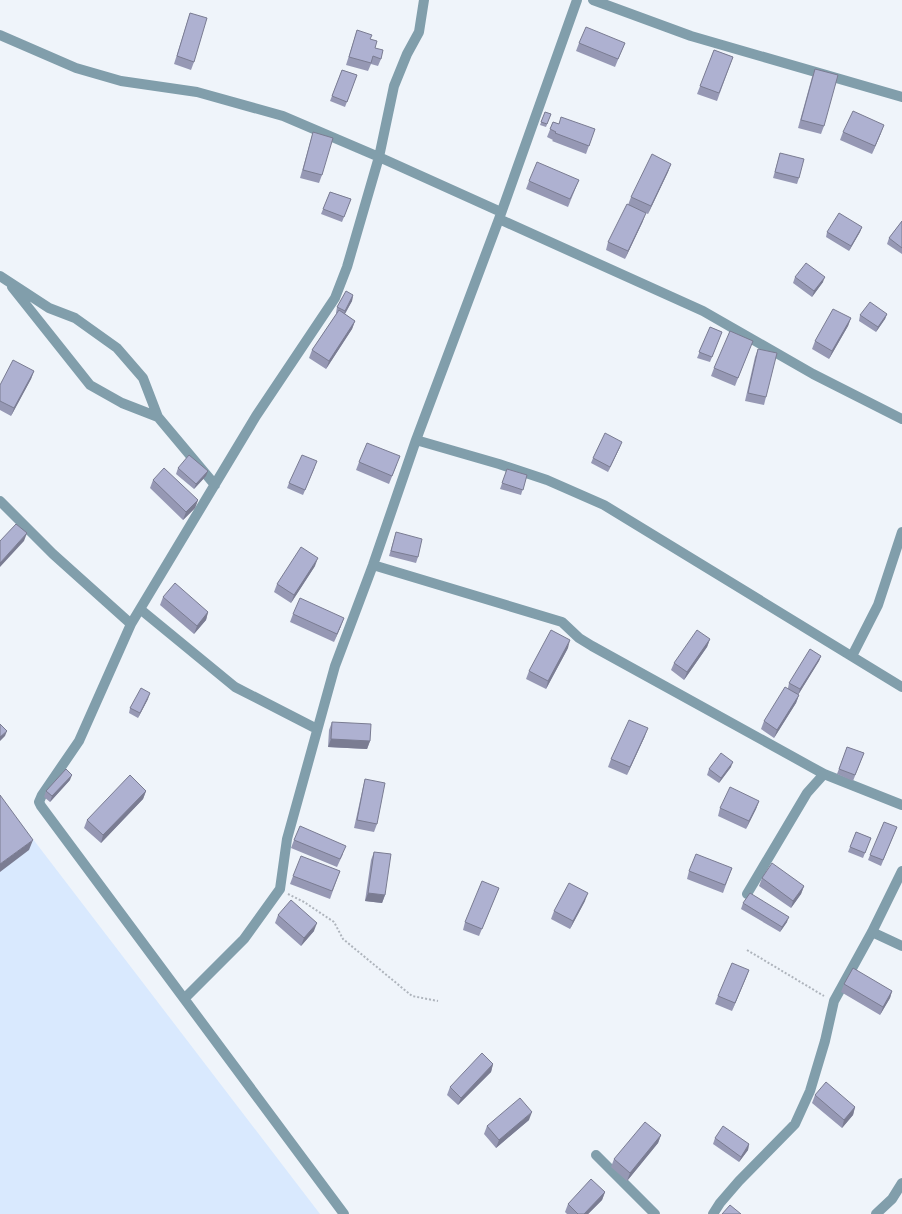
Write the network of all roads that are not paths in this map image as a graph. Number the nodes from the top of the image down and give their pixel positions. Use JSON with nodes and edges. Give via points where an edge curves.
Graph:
{"nodes":[{"id":1,"x":424,"y":0,"type":"edge"},
{"id":2,"x":577,"y":0,"type":"edge"},
{"id":3,"x":593,"y":0,"type":"edge"},
{"id":4,"x":0,"y":35,"type":"edge"},
{"id":5,"x":902,"y":97,"type":"edge"},
{"id":6,"x":379,"y":157,"type":"junction"},
{"id":7,"x":500,"y":215,"type":"junction"},
{"id":8,"x":3,"y":277,"type":"edge"},
{"id":9,"x":158,"y":417,"type":"junction"},
{"id":10,"x":902,"y":419,"type":"edge"},
{"id":11,"x":416,"y":440,"type":"junction"},
{"id":12,"x":215,"y":485,"type":"junction"},
{"id":13,"x":0,"y":502,"type":"edge"},
{"id":14,"x":902,"y":532,"type":"edge"},
{"id":15,"x":373,"y":565,"type":"junction"},
{"id":16,"x":140,"y":609,"type":"junction"},
{"id":17,"x":131,"y":624,"type":"junction"},
{"id":18,"x":852,"y":656,"type":"junction"},
{"id":19,"x":902,"y":687,"type":"edge"},
{"id":20,"x":317,"y":729,"type":"junction"},
{"id":21,"x":824,"y":774,"type":"junction"},
{"id":22,"x":902,"y":806,"type":"edge"},
{"id":23,"x":902,"y":871,"type":"edge"},
{"id":24,"x":746,"y":894,"type":"dead end"},
{"id":25,"x":872,"y":932,"type":"junction"},
{"id":26,"x":902,"y":946,"type":"edge"},
{"id":27,"x":185,"y":998,"type":"junction"},
{"id":28,"x":596,"y":1155,"type":"dead end"},
{"id":29,"x":902,"y":1183,"type":"edge"},
{"id":30,"x":344,"y":1214,"type":"edge"},
{"id":31,"x":655,"y":1214,"type":"edge"},
{"id":32,"x":713,"y":1214,"type":"edge"},
{"id":33,"x":876,"y":1214,"type":"edge"}],
"edges":[{"from":1,"to":6,"type":"street","via":[[419,32],[394,86]]},
{"from":2,"to":7,"type":"street"},
{"from":3,"to":5,"type":"street","via":[[691,36]]},
{"from":4,"to":6,"type":"street","via":[[76,68],[121,81],[197,92],[283,116]]},
{"from":6,"to":7,"type":"street"},
{"from":6,"to":12,"type":"street","via":[[348,267],[335,298],[256,416]]},
{"from":7,"to":10,"type":"street","via":[[703,311],[813,374]]},
{"from":7,"to":11,"type":"street"},
{"from":8,"to":9,"type":"street","via":[[90,385],[122,403]]},
{"from":8,"to":9,"type":"street","via":[[49,308],[75,318],[116,348],[143,378]]},
{"from":9,"to":12,"type":"street"},
{"from":11,"to":15,"type":"street"},
{"from":11,"to":18,"type":"street","via":[[547,480],[604,505]]},
{"from":12,"to":16,"type":"street"},
{"from":13,"to":17,"type":"street"},
{"from":14,"to":18,"type":"street","via":[[878,605]]},
{"from":15,"to":20,"type":"street","via":[[334,666]]},
{"from":15,"to":21,"type":"street","via":[[562,622],[592,646]]},
{"from":16,"to":17,"type":"street"},
{"from":16,"to":20,"type":"street","via":[[235,687]]},
{"from":17,"to":27,"type":"street","via":[[79,741],[39,802]]},
{"from":18,"to":19,"type":"street"},
{"from":20,"to":27,"type":"street","via":[[287,839],[280,889],[244,940]]},
{"from":21,"to":22,"type":"street"},
{"from":21,"to":24,"type":"street","via":[[807,793]]},
{"from":23,"to":25,"type":"street"},
{"from":25,"to":26,"type":"street"},
{"from":25,"to":32,"type":"street","via":[[834,1001],[810,1091],[795,1124],[739,1181]]},
{"from":27,"to":30,"type":"street"},
{"from":28,"to":31,"type":"street"},
{"from":29,"to":33,"type":"street","via":[[892,1199]]}]}
